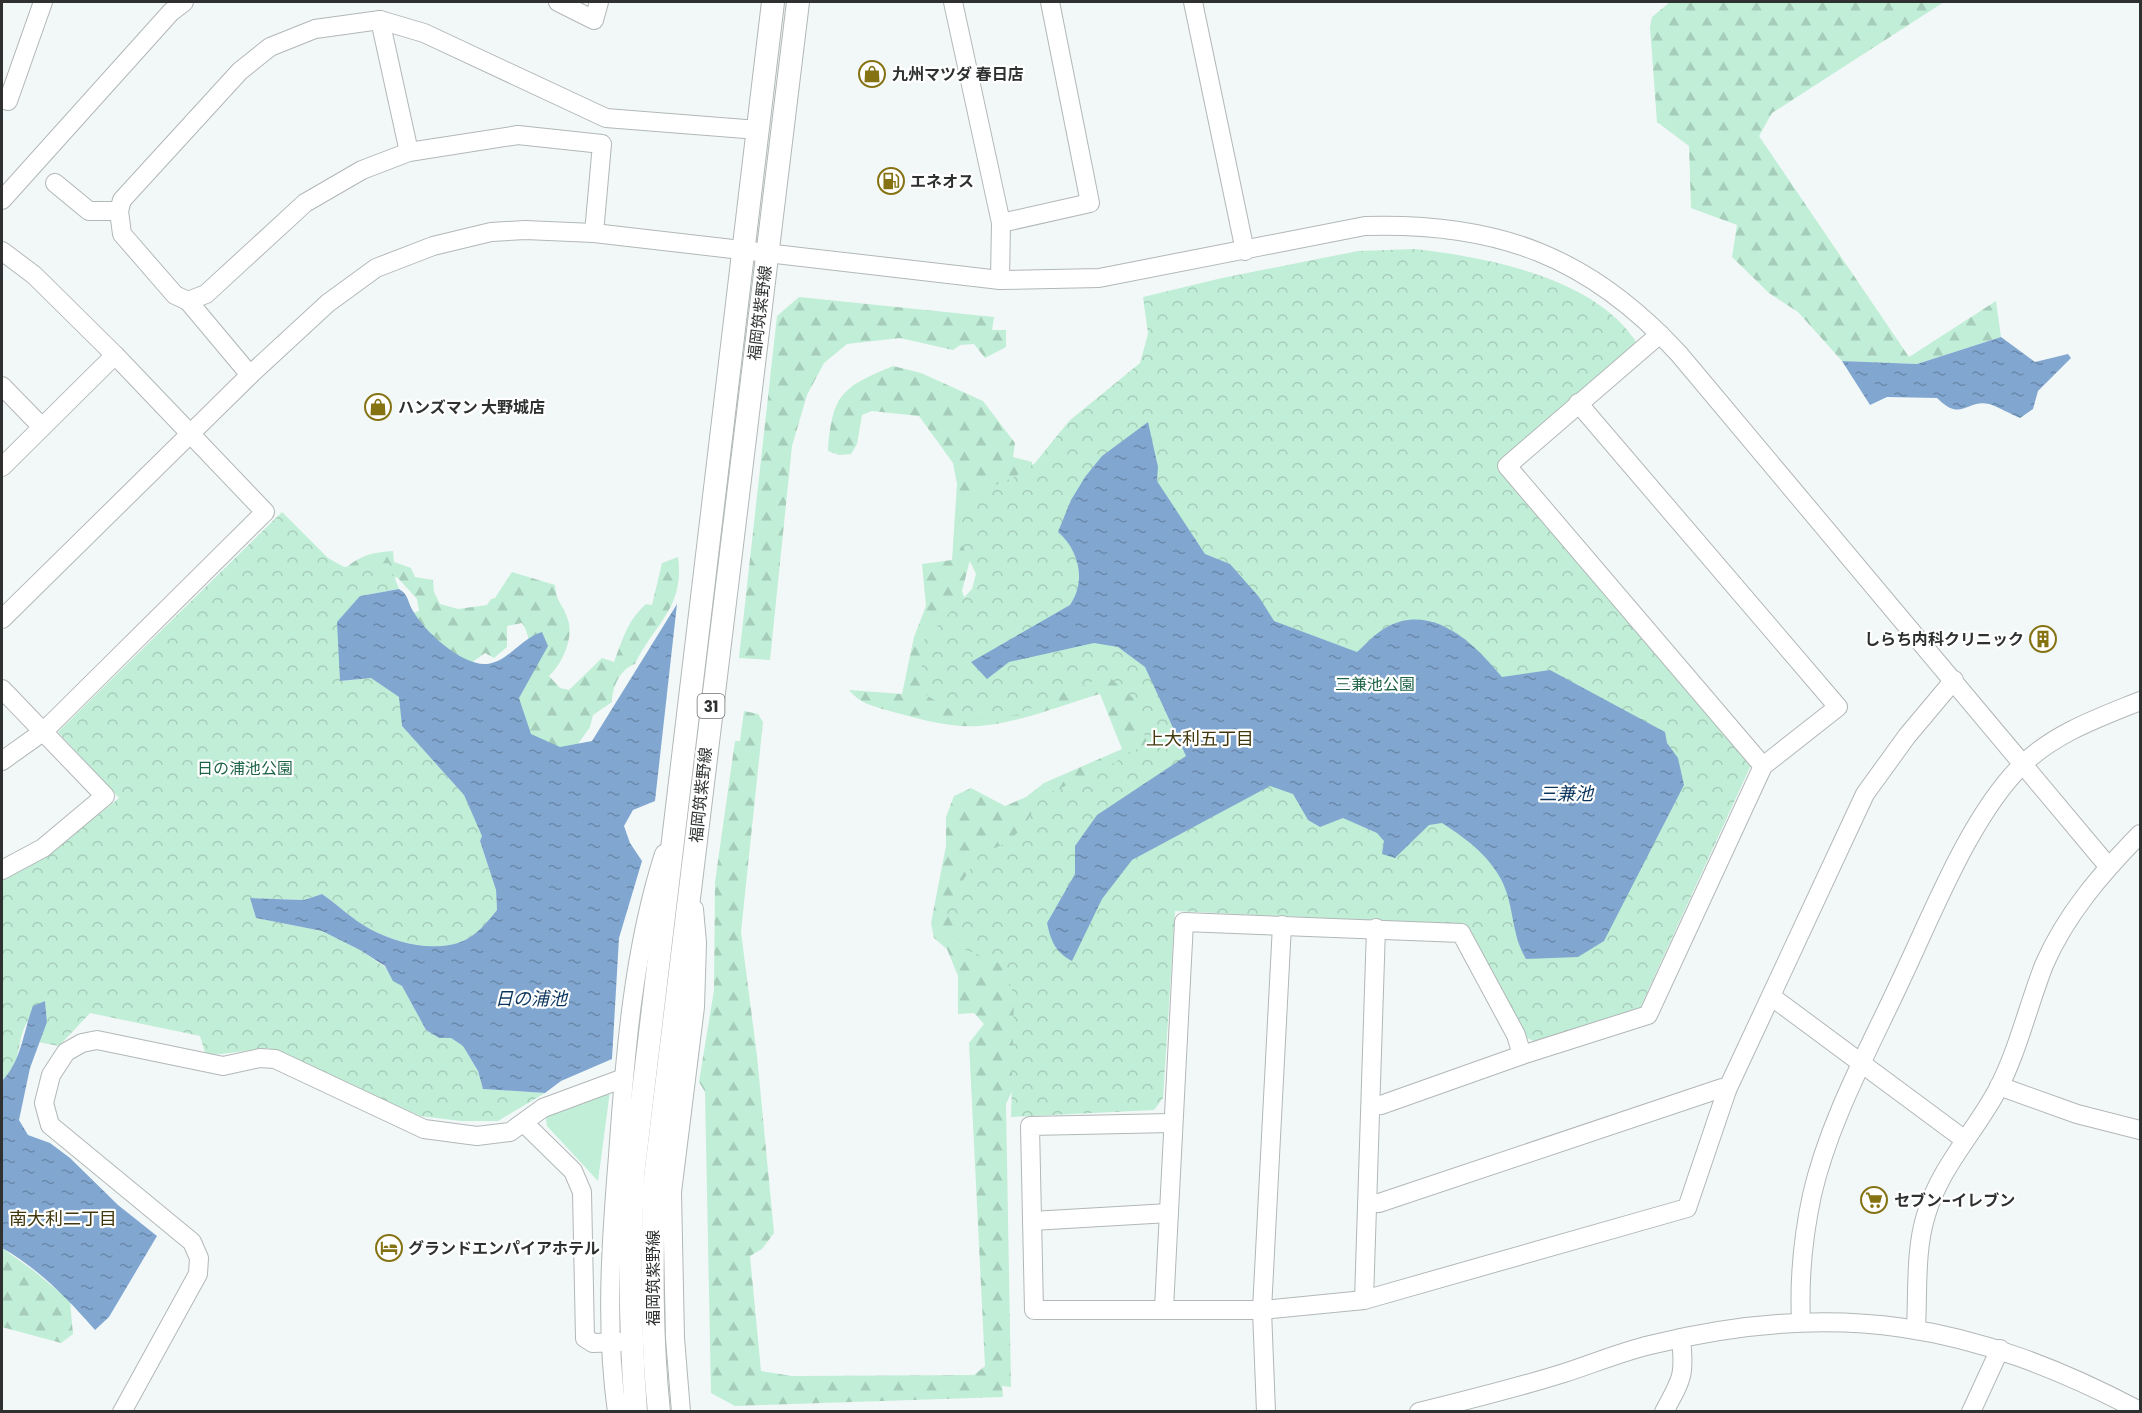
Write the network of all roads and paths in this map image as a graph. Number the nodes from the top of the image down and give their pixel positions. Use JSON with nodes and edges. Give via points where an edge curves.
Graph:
{"nodes":[{"id":1,"x":43,"y":2,"type":"edge"},
{"id":2,"x":184,"y":2,"type":"edge"},
{"id":3,"x":558,"y":2,"type":"edge"},
{"id":4,"x":599,"y":2,"type":"edge"},
{"id":5,"x":773,"y":2,"type":"edge"},
{"id":6,"x":798,"y":2,"type":"edge"},
{"id":7,"x":953,"y":2,"type":"edge"},
{"id":8,"x":1050,"y":2,"type":"edge"},
{"id":9,"x":1193,"y":2,"type":"edge"},
{"id":10,"x":380,"y":20,"type":"junction"},
{"id":11,"x":2,"y":99,"type":"edge"},
{"id":12,"x":606,"y":118,"type":"junction"},
{"id":13,"x":758,"y":130,"type":"junction"},
{"id":14,"x":602,"y":144,"type":"junction"},
{"id":15,"x":409,"y":152,"type":"junction"},
{"id":16,"x":55,"y":183,"type":"dead end"},
{"id":17,"x":2,"y":200,"type":"edge"},
{"id":18,"x":118,"y":212,"type":"junction"},
{"id":19,"x":1001,"y":223,"type":"junction"},
{"id":20,"x":594,"y":233,"type":"junction"},
{"id":21,"x":2,"y":251,"type":"edge"},
{"id":22,"x":1245,"y":251,"type":"junction"},
{"id":23,"x":756,"y":253,"type":"junction"},
{"id":24,"x":1000,"y":280,"type":"junction"},
{"id":25,"x":188,"y":301,"type":"junction"},
{"id":26,"x":1660,"y":334,"type":"junction"},
{"id":27,"x":115,"y":355,"type":"junction"},
{"id":28,"x":250,"y":375,"type":"junction"},
{"id":29,"x":2,"y":386,"type":"edge"},
{"id":30,"x":1578,"y":403,"type":"junction"},
{"id":31,"x":42,"y":428,"type":"junction"},
{"id":32,"x":190,"y":431,"type":"junction"},
{"id":33,"x":2,"y":467,"type":"edge"},
{"id":34,"x":2,"y":619,"type":"edge"},
{"id":35,"x":1954,"y":680,"type":"junction"},
{"id":36,"x":2,"y":689,"type":"edge"},
{"id":37,"x":2140,"y":701,"type":"edge"},
{"id":38,"x":44,"y":731,"type":"junction"},
{"id":39,"x":2,"y":761,"type":"edge"},
{"id":40,"x":2022,"y":765,"type":"junction"},
{"id":41,"x":1763,"y":766,"type":"junction"},
{"id":42,"x":675,"y":821,"type":"junction"},
{"id":43,"x":2140,"y":834,"type":"edge"},
{"id":44,"x":2108,"y":866,"type":"junction"},
{"id":45,"x":2,"y":870,"type":"edge"},
{"id":46,"x":692,"y":884,"type":"junction"},
{"id":47,"x":1282,"y":925,"type":"junction"},
{"id":48,"x":1376,"y":928,"type":"junction"},
{"id":49,"x":1772,"y":998,"type":"junction"},
{"id":50,"x":1522,"y":1055,"type":"junction"},
{"id":51,"x":1862,"y":1064,"type":"junction"},
{"id":52,"x":624,"y":1078,"type":"junction"},
{"id":53,"x":1999,"y":1086,"type":"junction"},
{"id":54,"x":1727,"y":1090,"type":"junction"},
{"id":55,"x":1371,"y":1106,"type":"junction"},
{"id":56,"x":524,"y":1123,"type":"junction"},
{"id":57,"x":1172,"y":1123,"type":"junction"},
{"id":58,"x":2140,"y":1130,"type":"edge"},
{"id":59,"x":1965,"y":1140,"type":"junction"},
{"id":60,"x":1369,"y":1203,"type":"junction"},
{"id":61,"x":1169,"y":1213,"type":"junction"},
{"id":62,"x":1032,"y":1221,"type":"junction"},
{"id":63,"x":1364,"y":1300,"type":"junction"},
{"id":64,"x":1164,"y":1308,"type":"junction"},
{"id":65,"x":1262,"y":1310,"type":"junction"},
{"id":66,"x":1801,"y":1321,"type":"junction"},
{"id":67,"x":1916,"y":1328,"type":"junction"},
{"id":68,"x":1681,"y":1338,"type":"junction"},
{"id":69,"x":616,"y":1343,"type":"junction"},
{"id":70,"x":2000,"y":1349,"type":"junction"},
{"id":71,"x":2140,"y":1410,"type":"edge"},
{"id":72,"x":122,"y":1412,"type":"edge"},
{"id":73,"x":617,"y":1412,"type":"edge"},
{"id":74,"x":636,"y":1412,"type":"edge"},
{"id":75,"x":660,"y":1412,"type":"edge"},
{"id":76,"x":681,"y":1412,"type":"edge"},
{"id":77,"x":1266,"y":1412,"type":"edge"},
{"id":78,"x":1419,"y":1412,"type":"edge"},
{"id":79,"x":1664,"y":1412,"type":"edge"},
{"id":80,"x":1971,"y":1412,"type":"edge"}],
"edges":[{"from":1,"to":11,"type":"street","via":[[8,101]]},
{"from":2,"to":17,"type":"street"},
{"from":3,"to":4,"type":"street","via":[[594,20]]},
{"from":5,"to":13,"type":"main road","name":"福岡筑紫野線","number":"31"},
{"from":6,"to":23,"type":"main road","name":"福岡筑紫野線","number":"31"},
{"from":7,"to":19,"type":"street"},
{"from":8,"to":19,"type":"street","via":[[1090,203]]},
{"from":9,"to":22,"type":"street"},
{"from":10,"to":12,"type":"street","via":[[434,37]]},
{"from":10,"to":15,"type":"street"},
{"from":10,"to":18,"type":"street","via":[[315,29],[270,47],[240,71],[123,200]]},
{"from":12,"to":13,"type":"street"},
{"from":12,"to":14,"type":"street"},
{"from":13,"to":23,"type":"main road","name":"福岡筑紫野線","number":"31"},
{"from":14,"to":15,"type":"street","via":[[518,135]]},
{"from":14,"to":20,"type":"street"},
{"from":15,"to":25,"type":"street","via":[[362,170],[305,203],[206,294]]},
{"from":16,"to":18,"type":"street","via":[[89,212]]},
{"from":18,"to":25,"type":"street","via":[[122,234],[175,295]]},
{"from":19,"to":24,"type":"street"},
{"from":20,"to":23,"type":"street"},
{"from":20,"to":28,"type":"street","via":[[491,232],[433,246],[376,268],[328,303]]},
{"from":21,"to":27,"type":"street","via":[[34,275]]},
{"from":22,"to":24,"type":"street","via":[[1099,278]]},
{"from":22,"to":26,"type":"street","via":[[1365,226],[1411,225],[1487,235],[1544,253],[1594,280],[1620,297]]},
{"from":23,"to":24,"type":"street"},
{"from":23,"to":42,"type":"main road","name":"福岡筑紫野線","number":"31"},
{"from":23,"to":46,"type":"main road","name":"福岡筑紫野線","number":"31"},
{"from":25,"to":28,"type":"street"},
{"from":26,"to":30,"type":"street"},
{"from":26,"to":35,"type":"street"},
{"from":27,"to":31,"type":"street"},
{"from":27,"to":32,"type":"street"},
{"from":28,"to":32,"type":"street"},
{"from":29,"to":31,"type":"street"},
{"from":30,"to":41,"type":"street","via":[[1507,466]]},
{"from":30,"to":41,"type":"street","via":[[1838,707]]},
{"from":31,"to":33,"type":"street"},
{"from":32,"to":34,"type":"street"},
{"from":32,"to":38,"type":"street","via":[[265,512]]},
{"from":35,"to":40,"type":"street"},
{"from":35,"to":49,"type":"street","via":[[1906,736],[1865,794]]},
{"from":36,"to":38,"type":"street"},
{"from":37,"to":40,"type":"street","via":[[2074,728]]},
{"from":38,"to":39,"type":"street"},
{"from":38,"to":45,"type":"street","via":[[105,796],[43,848]]},
{"from":40,"to":44,"type":"street"},
{"from":40,"to":51,"type":"street","via":[[1981,817]]},
{"from":41,"to":50,"type":"street","via":[[1648,1015]]},
{"from":42,"to":52,"type":"street","via":[[656,881],[633,996]]},
{"from":42,"to":74,"type":"main road","name":"福岡筑紫野線","number":"31","via":[[633,1176],[629,1252]]},
{"from":43,"to":44,"type":"street"},
{"from":44,"to":53,"type":"street","via":[[2060,933]]},
{"from":46,"to":75,"type":"main road","name":"福岡筑紫野線","number":"31","via":[[654,1186],[653,1352]]},
{"from":46,"to":76,"type":"street","via":[[697,943],[695,1007],[672,1192],[670,1338]]},
{"from":47,"to":48,"type":"street"},
{"from":47,"to":57,"type":"street","via":[[1184,922]]},
{"from":47,"to":65,"type":"street"},
{"from":48,"to":50,"type":"street","via":[[1461,933],[1516,1035]]},
{"from":48,"to":55,"type":"street"},
{"from":49,"to":51,"type":"street"},
{"from":49,"to":54,"type":"street"},
{"from":50,"to":55,"type":"street"},
{"from":51,"to":59,"type":"street"},
{"from":51,"to":66,"type":"street","via":[[1828,1140],[1812,1195],[1799,1281]]},
{"from":52,"to":56,"type":"street","via":[[543,1108]]},
{"from":52,"to":69,"type":"street","via":[[611,1248]]},
{"from":53,"to":58,"type":"street","via":[[2077,1114]]},
{"from":53,"to":59,"type":"street"},
{"from":54,"to":60,"type":"street","via":[[1722,1088],[1379,1203]]},
{"from":54,"to":63,"type":"street","via":[[1687,1208]]},
{"from":55,"to":60,"type":"street"},
{"from":56,"to":69,"type":"street","via":[[578,1180],[582,1192],[583,1334],[588,1342]]},
{"from":56,"to":72,"type":"street","via":[[510,1132],[477,1136],[424,1129],[275,1059],[223,1066],[97,1040],[66,1052],[46,1089],[50,1125],[192,1242],[199,1258],[198,1274]]},
{"from":57,"to":61,"type":"street"},
{"from":57,"to":62,"type":"street","via":[[1030,1126]]},
{"from":59,"to":67,"type":"street","via":[[1939,1180],[1925,1216]]},
{"from":60,"to":63,"type":"street"},
{"from":61,"to":62,"type":"street"},
{"from":61,"to":64,"type":"street"},
{"from":62,"to":64,"type":"street","via":[[1034,1310]]},
{"from":63,"to":65,"type":"street"},
{"from":64,"to":65,"type":"street"},
{"from":65,"to":77,"type":"street"},
{"from":66,"to":67,"type":"street"},
{"from":66,"to":68,"type":"street"},
{"from":67,"to":70,"type":"street"},
{"from":68,"to":78,"type":"street"},
{"from":68,"to":79,"type":"street","via":[[1684,1368]]},
{"from":69,"to":73,"type":"street"},
{"from":70,"to":71,"type":"street"},
{"from":70,"to":80,"type":"street"}]}
